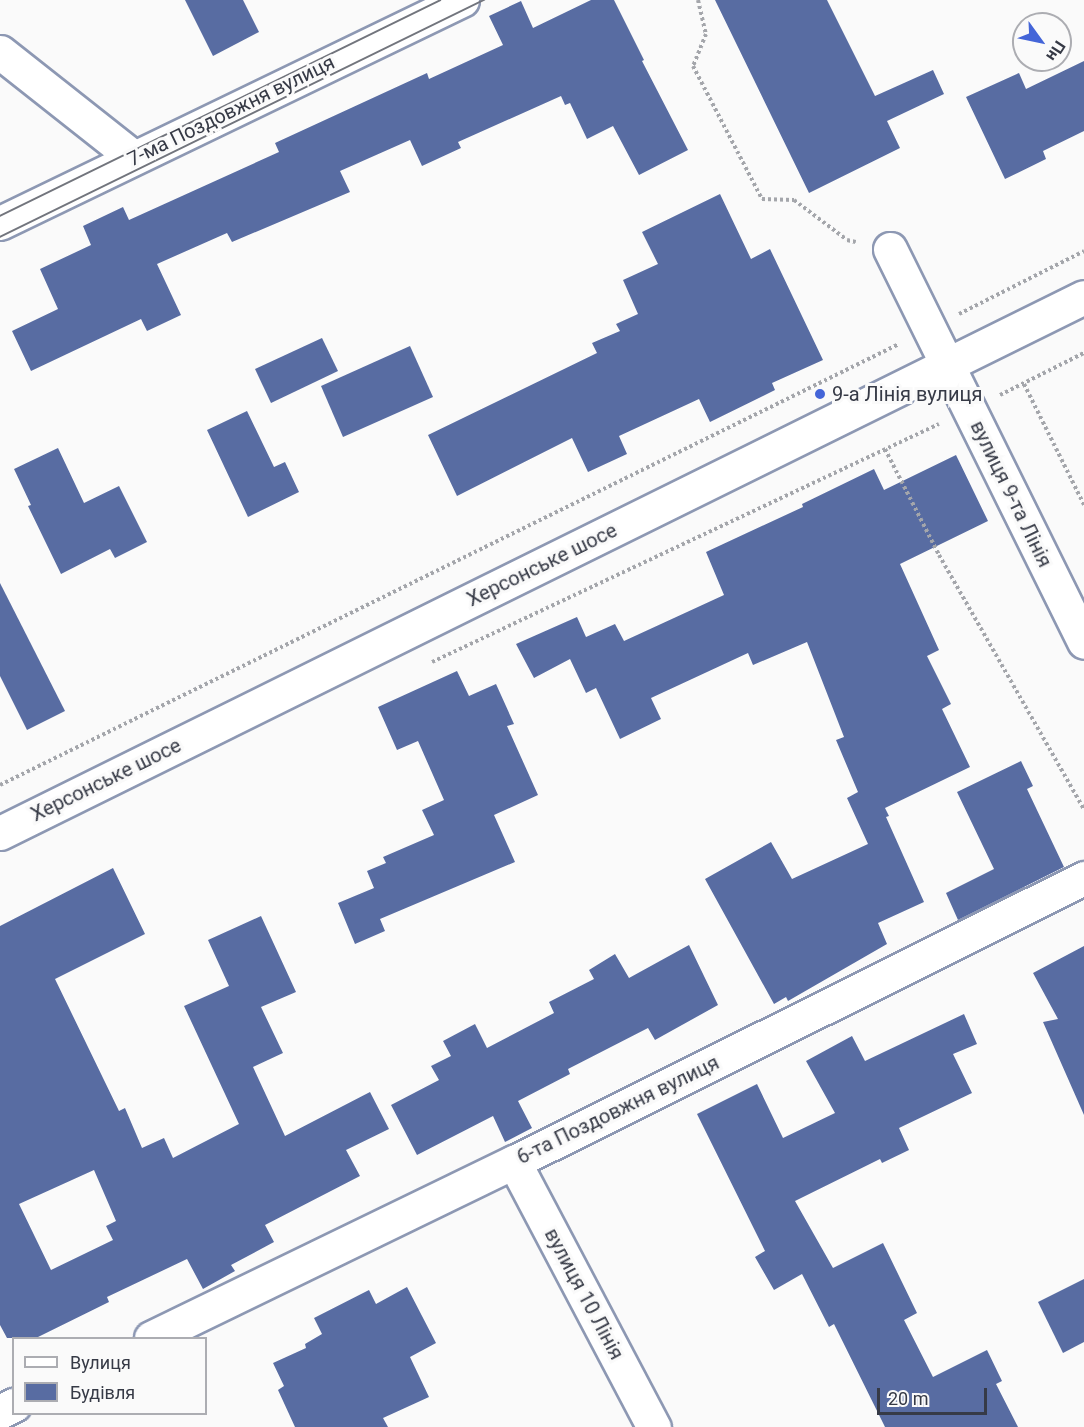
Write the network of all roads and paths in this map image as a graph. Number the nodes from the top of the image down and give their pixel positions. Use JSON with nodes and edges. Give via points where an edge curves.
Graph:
{"nodes":[{"id":1,"x":462,"y":0,"type":"edge"},
{"id":2,"x":698,"y":0,"type":"edge"},
{"id":3,"x":0,"y":52,"type":"edge"},
{"id":4,"x":133,"y":157,"type":"junction"},
{"id":5,"x":0,"y":223,"type":"edge"},
{"id":6,"x":890,"y":249,"type":"joint"},
{"id":7,"x":1084,"y":251,"type":"edge"},
{"id":8,"x":1084,"y":297,"type":"edge"},
{"id":9,"x":930,"y":328,"type":"junction"},
{"id":10,"x":1084,"y":353,"type":"edge"},
{"id":11,"x":948,"y":365,"type":"junction"},
{"id":12,"x":1024,"y":384,"type":"junction"},
{"id":13,"x":970,"y":410,"type":"junction"},
{"id":14,"x":885,"y":449,"type":"junction"},
{"id":15,"x":1084,"y":505,"type":"edge"},
{"id":16,"x":1084,"y":642,"type":"edge"},
{"id":17,"x":429,"y":663,"type":"dead end"},
{"id":18,"x":0,"y":785,"type":"edge"},
{"id":19,"x":1084,"y":809,"type":"edge"},
{"id":20,"x":0,"y":833,"type":"edge"},
{"id":21,"x":1084,"y":878,"type":"edge"},
{"id":22,"x":514,"y":1162,"type":"junction"},
{"id":23,"x":153,"y":1337,"type":"edge"},
{"id":24,"x":654,"y":1427,"type":"edge"}],
"edges":[{"from":1,"to":4,"type":"street","name":"7-ма Поздовжня вулиця"},
{"from":2,"to":6,"type":"path","via":[[706,34],[693,66],[762,199],[794,200],[848,240]]},
{"from":3,"to":4,"type":"street"},
{"from":4,"to":5,"type":"street","name":"7-ма Поздовжня вулиця"},
{"from":6,"to":9,"type":"street","name":"вулиця 9-та Лінія"},
{"from":7,"to":9,"type":"path"},
{"from":8,"to":11,"type":"street","name":"Херсонське шосе"},
{"from":9,"to":11,"type":"street","name":"вулиця 9-та Лінія"},
{"from":9,"to":18,"type":"path"},
{"from":10,"to":12,"type":"path"},
{"from":11,"to":13,"type":"street","name":"вулиця 9-та Лінія"},
{"from":11,"to":20,"type":"street","name":"Херсонське шосе"},
{"from":12,"to":13,"type":"path"},
{"from":12,"to":15,"type":"path"},
{"from":13,"to":14,"type":"path"},
{"from":13,"to":16,"type":"street","name":"вулиця 9-та Лінія"},
{"from":14,"to":17,"type":"path"},
{"from":14,"to":19,"type":"path","via":[[939,555]]},
{"from":21,"to":22,"type":"street","name":"6-та Поздовжня вулиця"},
{"from":22,"to":23,"type":"street","name":"6-та Поздовжня вулиця"},
{"from":22,"to":24,"type":"street","name":"вулиця 10 Лінія"}]}
